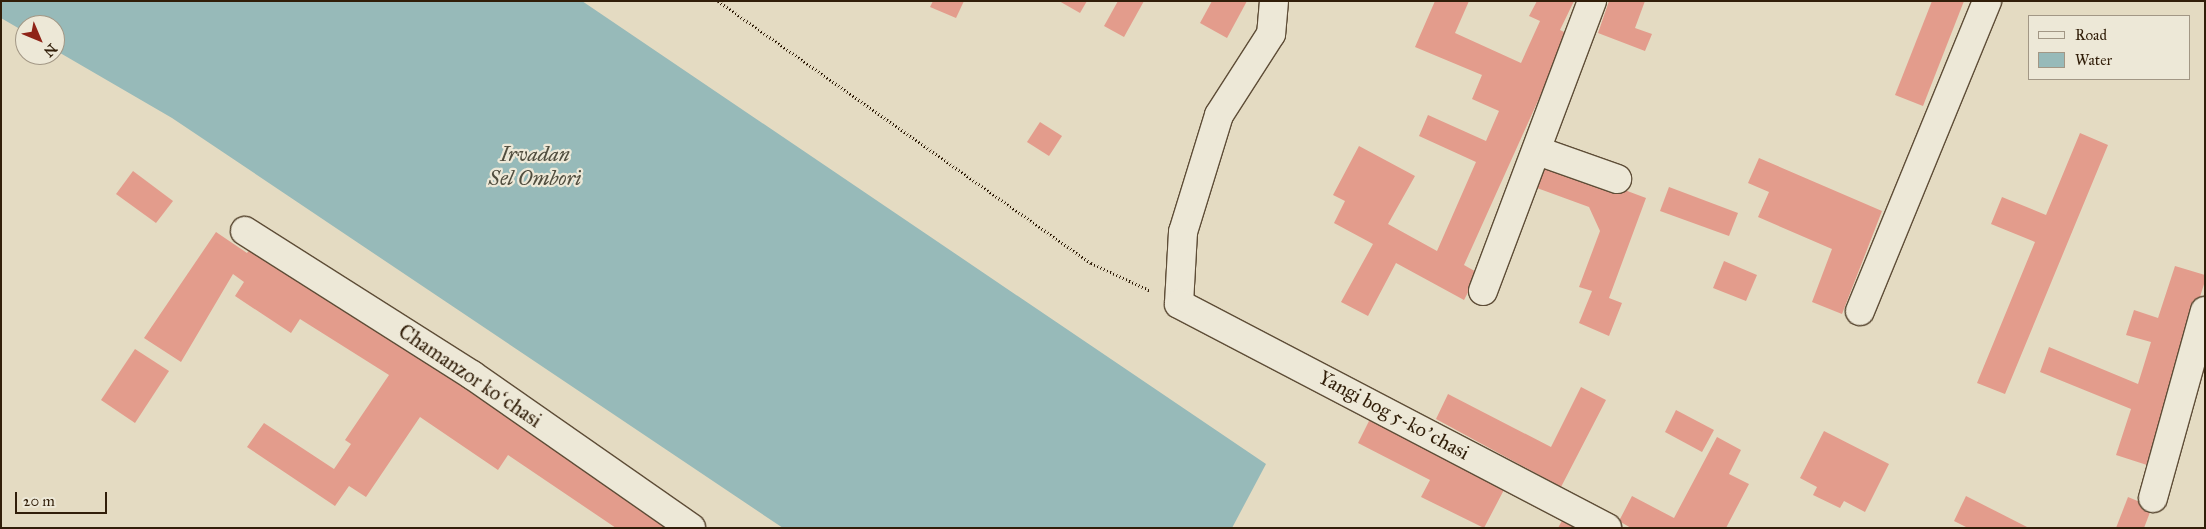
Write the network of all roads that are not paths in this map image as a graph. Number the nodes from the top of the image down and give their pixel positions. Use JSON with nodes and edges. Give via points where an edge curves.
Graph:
{"nodes":[{"id":1,"x":1274,"y":1,"type":"edge"},
{"id":2,"x":1592,"y":1,"type":"edge"},
{"id":3,"x":1987,"y":1,"type":"edge"},
{"id":4,"x":1538,"y":150,"type":"junction"},
{"id":5,"x":1617,"y":179,"type":"dead end"},
{"id":6,"x":246,"y":231,"type":"dead end"},
{"id":7,"x":1483,"y":290,"type":"dead end"},
{"id":8,"x":2205,"y":310,"type":"edge"},
{"id":9,"x":1860,"y":311,"type":"dead end"},
{"id":10,"x":2153,"y":498,"type":"dead end"},
{"id":11,"x":691,"y":528,"type":"edge"},
{"id":12,"x":1607,"y":528,"type":"edge"}],
"edges":[{"from":1,"to":12,"type":"street","name":"Yangi bog 5-koʼchasi","via":[[1271,34],[1219,115],[1183,232],[1179,304]]},
{"from":2,"to":4,"type":"street"},
{"from":3,"to":9,"type":"street"},
{"from":4,"to":5,"type":"street"},
{"from":4,"to":7,"type":"street"},
{"from":6,"to":11,"type":"street","name":"Chamanzor koʻchasi","via":[[472,375]]},
{"from":8,"to":10,"type":"street"}]}
